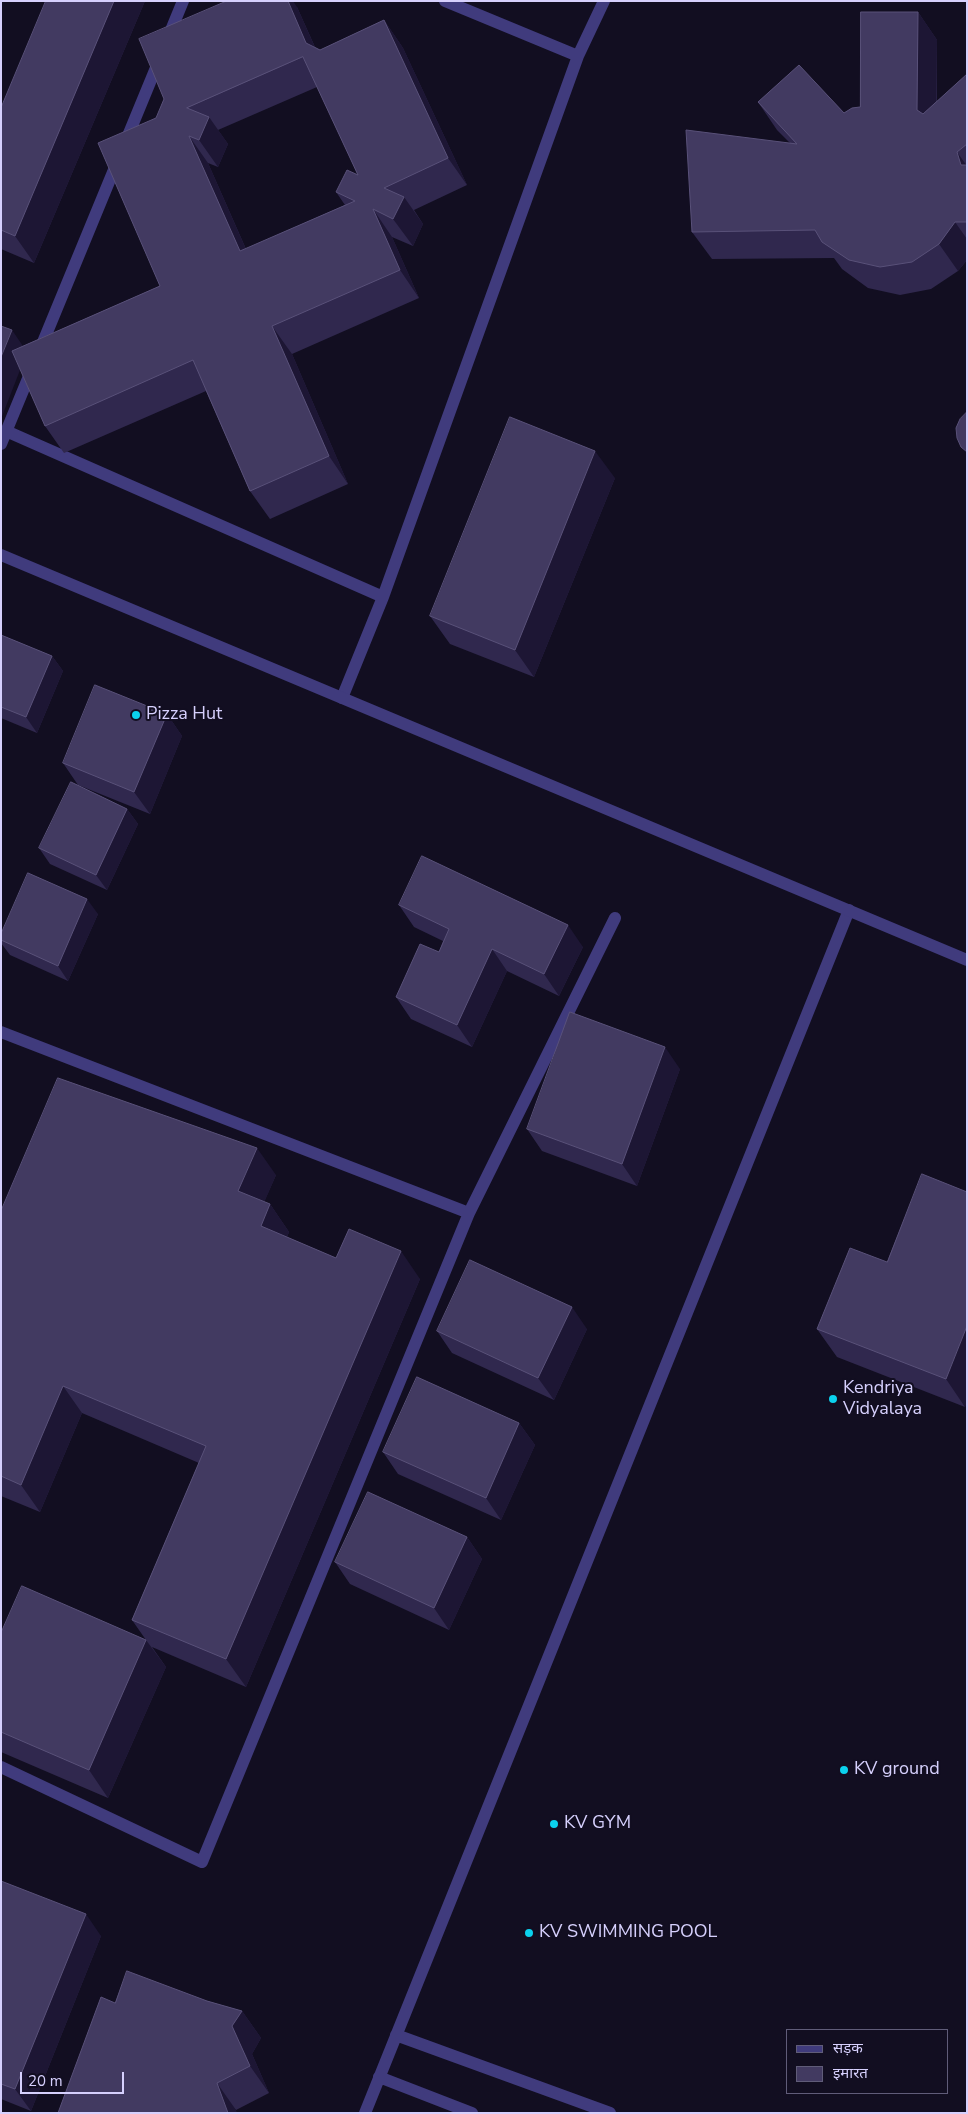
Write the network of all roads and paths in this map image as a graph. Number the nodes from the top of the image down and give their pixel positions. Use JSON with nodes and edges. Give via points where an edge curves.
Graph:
{"nodes":[{"id":1,"x":183,"y":1,"type":"edge"},
{"id":2,"x":445,"y":1,"type":"edge"},
{"id":3,"x":604,"y":1,"type":"edge"},
{"id":4,"x":578,"y":56,"type":"junction"},
{"id":5,"x":6,"y":431,"type":"junction"},
{"id":6,"x":1,"y":444,"type":"edge"},
{"id":7,"x":1,"y":555,"type":"edge"},
{"id":8,"x":384,"y":597,"type":"junction"},
{"id":9,"x":342,"y":698,"type":"junction"},
{"id":10,"x":849,"y":910,"type":"junction"},
{"id":11,"x":615,"y":918,"type":"dead end"},
{"id":12,"x":967,"y":960,"type":"edge"},
{"id":13,"x":1,"y":1032,"type":"edge"},
{"id":14,"x":469,"y":1213,"type":"junction"},
{"id":15,"x":1,"y":1766,"type":"edge"},
{"id":16,"x":396,"y":2036,"type":"junction"},
{"id":17,"x":379,"y":2077,"type":"junction"},
{"id":18,"x":365,"y":2113,"type":"edge"},
{"id":19,"x":472,"y":2113,"type":"edge"},
{"id":20,"x":610,"y":2113,"type":"edge"}],
"edges":[{"from":1,"to":5,"type":"street"},
{"from":2,"to":4,"type":"street"},
{"from":3,"to":4,"type":"street"},
{"from":4,"to":8,"type":"street"},
{"from":5,"to":6,"type":"street"},
{"from":5,"to":8,"type":"street"},
{"from":7,"to":9,"type":"street"},
{"from":8,"to":9,"type":"street"},
{"from":9,"to":10,"type":"street"},
{"from":10,"to":12,"type":"street"},
{"from":10,"to":16,"type":"street"},
{"from":11,"to":14,"type":"street"},
{"from":13,"to":14,"type":"street"},
{"from":14,"to":15,"type":"street","via":[[202,1862]]},
{"from":16,"to":17,"type":"street"},
{"from":16,"to":20,"type":"street"},
{"from":17,"to":18,"type":"street"},
{"from":17,"to":19,"type":"street"}]}
